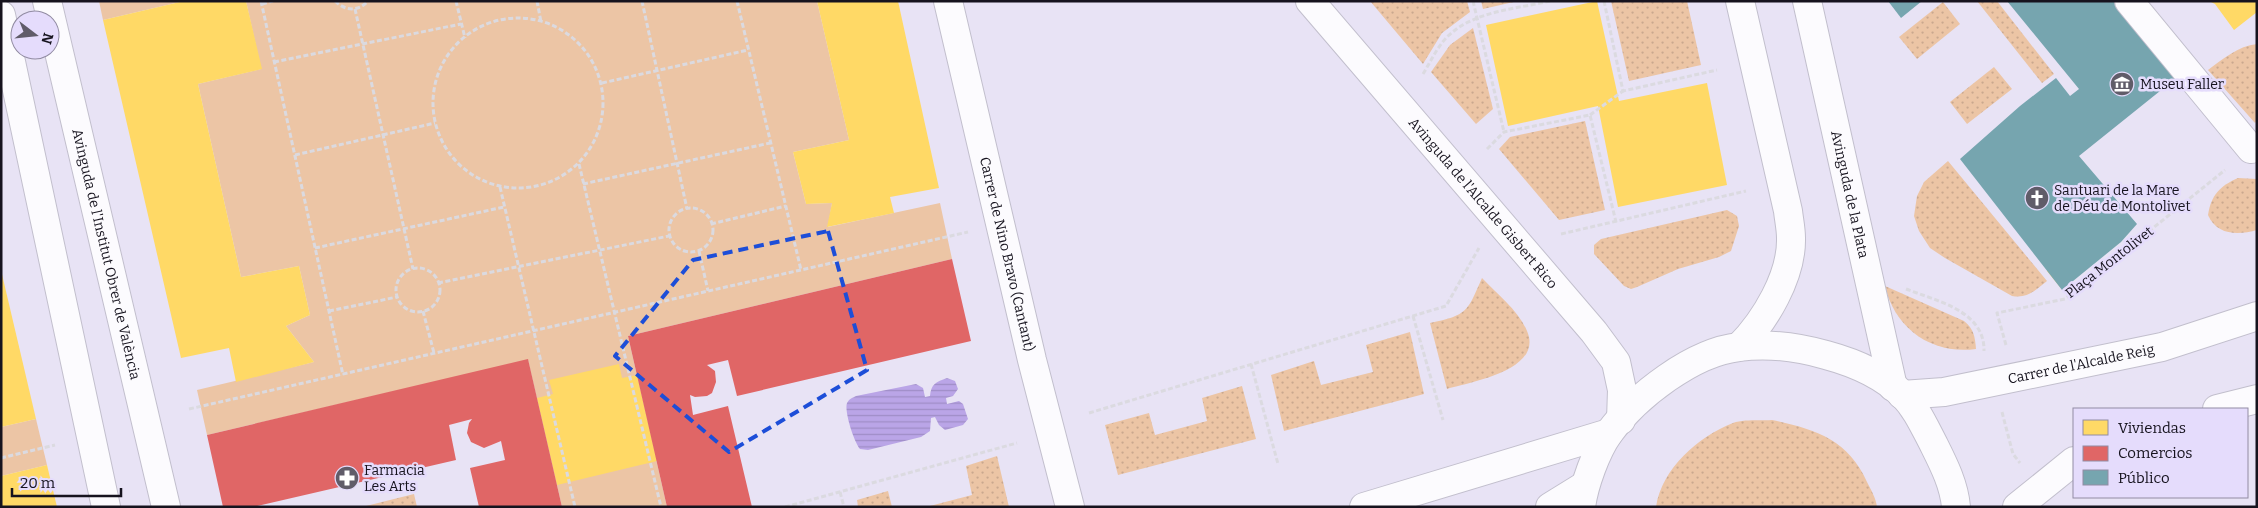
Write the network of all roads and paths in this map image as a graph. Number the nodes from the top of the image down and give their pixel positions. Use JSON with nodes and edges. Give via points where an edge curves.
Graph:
{"nodes":[{"id":1,"x":47,"y":1,"type":"edge"},
{"id":2,"x":273,"y":1,"type":"edge"},
{"id":3,"x":335,"y":1,"type":"edge"},
{"id":4,"x":368,"y":1,"type":"edge"},
{"id":5,"x":456,"y":1,"type":"edge"},
{"id":6,"x":537,"y":1,"type":"edge"},
{"id":7,"x":642,"y":1,"type":"edge"},
{"id":8,"x":737,"y":1,"type":"edge"},
{"id":9,"x":948,"y":1,"type":"edge"},
{"id":10,"x":1310,"y":1,"type":"edge"},
{"id":11,"x":1473,"y":1,"type":"edge"},
{"id":12,"x":1550,"y":1,"type":"edge"},
{"id":13,"x":1604,"y":1,"type":"edge"},
{"id":14,"x":1740,"y":1,"type":"edge"},
{"id":15,"x":1807,"y":1,"type":"edge"},
{"id":16,"x":2129,"y":1,"type":"edge"},
{"id":17,"x":261,"y":2,"type":"edge"},
{"id":18,"x":355,"y":9,"type":"junction"},
{"id":19,"x":1,"y":15,"type":"edge"},
{"id":20,"x":1477,"y":17,"type":"junction"},
{"id":21,"x":542,"y":22,"type":"junction"},
{"id":22,"x":461,"y":24,"type":"junction"},
{"id":23,"x":465,"y":38,"type":"junction"},
{"id":24,"x":363,"y":44,"type":"junction"},
{"id":25,"x":748,"y":50,"type":"junction"},
{"id":26,"x":274,"y":62,"type":"junction"},
{"id":27,"x":657,"y":70,"type":"junction"},
{"id":28,"x":1717,"y":70,"type":"dead end"},
{"id":29,"x":1423,"y":74,"type":"dead end"},
{"id":30,"x":602,"y":83,"type":"junction"},
{"id":31,"x":1623,"y":91,"type":"junction"},
{"id":32,"x":1590,"y":115,"type":"junction"},
{"id":33,"x":435,"y":123,"type":"junction"},
{"id":34,"x":1504,"y":132,"type":"junction"},
{"id":35,"x":383,"y":135,"type":"junction"},
{"id":36,"x":770,"y":143,"type":"junction"},
{"id":37,"x":1487,"y":149,"type":"dead end"},
{"id":38,"x":2251,"y":149,"type":"joint"},
{"id":39,"x":295,"y":155,"type":"junction"},
{"id":40,"x":578,"y":164,"type":"junction"},
{"id":41,"x":678,"y":164,"type":"junction"},
{"id":42,"x":583,"y":184,"type":"junction"},
{"id":43,"x":500,"y":187,"type":"junction"},
{"id":44,"x":1746,"y":191,"type":"dead end"},
{"id":45,"x":786,"y":206,"type":"junction"},
{"id":46,"x":504,"y":207,"type":"junction"},
{"id":47,"x":687,"y":209,"type":"junction"},
{"id":48,"x":1616,"y":222,"type":"junction"},
{"id":49,"x":711,"y":224,"type":"junction"},
{"id":50,"x":404,"y":229,"type":"junction"},
{"id":51,"x":968,"y":232,"type":"dead end"},
{"id":52,"x":1560,"y":234,"type":"dead end"},
{"id":53,"x":669,"y":236,"type":"junction"},
{"id":54,"x":315,"y":248,"type":"junction"},
{"id":55,"x":1479,"y":248,"type":"dead end"},
{"id":56,"x":599,"y":251,"type":"junction"},
{"id":57,"x":699,"y":251,"type":"junction"},
{"id":58,"x":518,"y":267,"type":"junction"},
{"id":59,"x":413,"y":269,"type":"junction"},
{"id":60,"x":801,"y":270,"type":"junction"},
{"id":61,"x":438,"y":283,"type":"junction"},
{"id":62,"x":1901,"y":286,"type":"dead end"},
{"id":63,"x":708,"y":291,"type":"junction"},
{"id":64,"x":397,"y":297,"type":"junction"},
{"id":65,"x":329,"y":311,"type":"junction"},
{"id":66,"x":424,"y":311,"type":"junction"},
{"id":67,"x":614,"y":313,"type":"junction"},
{"id":68,"x":1414,"y":316,"type":"junction"},
{"id":69,"x":2257,"y":316,"type":"edge"},
{"id":70,"x":533,"y":331,"type":"junction"},
{"id":71,"x":2006,"y":345,"type":"dead end"},
{"id":72,"x":1739,"y":347,"type":"junction"},
{"id":73,"x":434,"y":353,"type":"junction"},
{"id":74,"x":1251,"y":364,"type":"junction"},
{"id":75,"x":343,"y":374,"type":"junction"},
{"id":76,"x":1994,"y":383,"type":"junction"},
{"id":77,"x":1898,"y":391,"type":"junction"},
{"id":78,"x":2257,"y":399,"type":"edge"},
{"id":79,"x":2221,"y":408,"type":"edge"},
{"id":80,"x":189,"y":410,"type":"dead end"},
{"id":81,"x":1089,"y":413,"type":"dead end"},
{"id":82,"x":1443,"y":420,"type":"dead end"},
{"id":83,"x":1615,"y":427,"type":"junction"},
{"id":84,"x":1017,"y":443,"type":"dead end"},
{"id":85,"x":55,"y":445,"type":"dead end"},
{"id":86,"x":1,"y":458,"type":"edge"},
{"id":87,"x":2073,"y":462,"type":"edge"},
{"id":88,"x":1278,"y":464,"type":"dead end"},
{"id":89,"x":2038,"y":490,"type":"junction"},
{"id":90,"x":840,"y":492,"type":"junction"},
{"id":91,"x":1583,"y":496,"type":"edge"},
{"id":92,"x":106,"y":507,"type":"edge"},
{"id":93,"x":166,"y":507,"type":"edge"},
{"id":94,"x":575,"y":507,"type":"edge"},
{"id":95,"x":661,"y":507,"type":"edge"},
{"id":96,"x":785,"y":507,"type":"edge"},
{"id":97,"x":844,"y":507,"type":"edge"},
{"id":98,"x":1070,"y":507,"type":"edge"},
{"id":99,"x":1364,"y":507,"type":"edge"},
{"id":100,"x":1550,"y":507,"type":"edge"},
{"id":101,"x":1956,"y":507,"type":"edge"},
{"id":102,"x":2018,"y":507,"type":"edge"}],
"edges":[{"from":1,"to":93,"type":"main road","name":"Avinguda de l'Institut Obrer de València"},
{"from":2,"to":17,"type":"path"},
{"from":3,"to":18,"type":"path","via":[[340,6]]},
{"from":4,"to":18,"type":"path"},
{"from":5,"to":22,"type":"path"},
{"from":6,"to":21,"type":"path"},
{"from":7,"to":27,"type":"path"},
{"from":8,"to":25,"type":"path"},
{"from":9,"to":98,"type":"main road","name":"Carrer de Nino Bravo (Cantant)"},
{"from":10,"to":83,"type":"main road","name":"Avinguda de l'Alcalde Gisbert Rico","via":[[1594,332],[1616,362],[1622,390]]},
{"from":11,"to":20,"type":"path"},
{"from":12,"to":20,"type":"path"},
{"from":13,"to":31,"type":"path"},
{"from":14,"to":72,"type":"main road","via":[[1792,239],[1788,263],[1766,316]]},
{"from":15,"to":77,"type":"main road","name":"Avinguda de la Plata"},
{"from":16,"to":38,"type":"main road"},
{"from":17,"to":26,"type":"path"},
{"from":18,"to":24,"type":"path"},
{"from":19,"to":92,"type":"main road"},
{"from":20,"to":29,"type":"path","via":[[1448,36]]},
{"from":20,"to":34,"type":"path"},
{"from":21,"to":23,"type":"path","via":[[523,18],[497,20]]},
{"from":21,"to":30,"type":"path","via":[[571,36],[589,55]]},
{"from":22,"to":23,"type":"path"},
{"from":22,"to":24,"type":"path"},
{"from":23,"to":33,"type":"path","via":[[454,47],[440,69],[433,94]]},
{"from":24,"to":26,"type":"path"},
{"from":24,"to":35,"type":"path"},
{"from":25,"to":27,"type":"path"},
{"from":25,"to":36,"type":"path"},
{"from":26,"to":39,"type":"path"},
{"from":27,"to":30,"type":"path"},
{"from":27,"to":41,"type":"path"},
{"from":28,"to":31,"type":"path"},
{"from":30,"to":40,"type":"path","via":[[600,124],[592,145]]},
{"from":31,"to":32,"type":"path"},
{"from":32,"to":34,"type":"path"},
{"from":32,"to":48,"type":"path"},
{"from":33,"to":35,"type":"path"},
{"from":33,"to":43,"type":"path","via":[[443,144],[459,165],[480,180]]},
{"from":34,"to":37,"type":"path"},
{"from":35,"to":39,"type":"path"},
{"from":35,"to":50,"type":"path"},
{"from":36,"to":41,"type":"path"},
{"from":36,"to":45,"type":"path"},
{"from":38,"to":71,"type":"path","name":"Plaça Montolivet","via":[[2065,299],[1997,313]]},
{"from":39,"to":54,"type":"path"},
{"from":40,"to":42,"type":"path"},
{"from":40,"to":43,"type":"path","via":[[544,184],[525,189]]},
{"from":41,"to":42,"type":"path"},
{"from":41,"to":47,"type":"path"},
{"from":42,"to":56,"type":"path"},
{"from":43,"to":46,"type":"path"},
{"from":44,"to":48,"type":"path"},
{"from":45,"to":49,"type":"path"},
{"from":45,"to":60,"type":"path"},
{"from":46,"to":50,"type":"path"},
{"from":46,"to":58,"type":"path"},
{"from":47,"to":49,"type":"path","via":[[700,211]]},
{"from":47,"to":53,"type":"path","via":[[675,214],[671,220]]},
{"from":48,"to":52,"type":"path"},
{"from":49,"to":57,"type":"path","via":[[710,241]]},
{"from":50,"to":54,"type":"path"},
{"from":50,"to":59,"type":"path"},
{"from":51,"to":60,"type":"path"},
{"from":53,"to":56,"type":"path"},
{"from":53,"to":57,"type":"path","via":[[679,249]]},
{"from":54,"to":65,"type":"path"},
{"from":55,"to":68,"type":"path","via":[[1446,306]]},
{"from":56,"to":58,"type":"path"},
{"from":56,"to":67,"type":"path"},
{"from":57,"to":63,"type":"path"},
{"from":58,"to":61,"type":"path"},
{"from":58,"to":70,"type":"path"},
{"from":59,"to":61,"type":"path","via":[[427,270]]},
{"from":59,"to":64,"type":"path","via":[[401,276],[397,283]]},
{"from":60,"to":63,"type":"path"},
{"from":61,"to":66,"type":"path","via":[[438,300]]},
{"from":62,"to":76,"type":"path","via":[[1948,305],[1976,322]]},
{"from":63,"to":67,"type":"path"},
{"from":64,"to":65,"type":"path"},
{"from":64,"to":66,"type":"path","via":[[406,308]]},
{"from":65,"to":75,"type":"path"},
{"from":66,"to":73,"type":"path"},
{"from":67,"to":70,"type":"path"},
{"from":67,"to":95,"type":"path"},
{"from":68,"to":74,"type":"path"},
{"from":68,"to":82,"type":"path"},
{"from":69,"to":76,"type":"main road","name":"Carrer de l'Alcalde Reig","via":[[2162,346]]},
{"from":70,"to":73,"type":"path"},
{"from":70,"to":94,"type":"path"},
{"from":72,"to":77,"type":"main road","via":[[1776,346],[1812,351],[1844,360],[1872,373]]},
{"from":72,"to":83,"type":"main road","via":[[1711,354],[1654,385]]},
{"from":73,"to":75,"type":"path"},
{"from":74,"to":81,"type":"path"},
{"from":74,"to":88,"type":"path"},
{"from":75,"to":80,"type":"path"},
{"from":76,"to":77,"type":"main road","name":"Carrer de l'Alcalde Reig","via":[[1944,392]]},
{"from":76,"to":89,"type":"path","via":[[2013,454]]},
{"from":77,"to":101,"type":"main road","via":[[1916,412],[1946,469]]},
{"from":78,"to":79,"type":"main road"},
{"from":83,"to":91,"type":"main road"},
{"from":83,"to":99,"type":"main road"},
{"from":84,"to":90,"type":"path"},
{"from":85,"to":86,"type":"path"},
{"from":87,"to":89,"type":"main road"},
{"from":89,"to":102,"type":"main road"},
{"from":90,"to":96,"type":"path"},
{"from":90,"to":97,"type":"path"},
{"from":91,"to":100,"type":"main road"}]}
